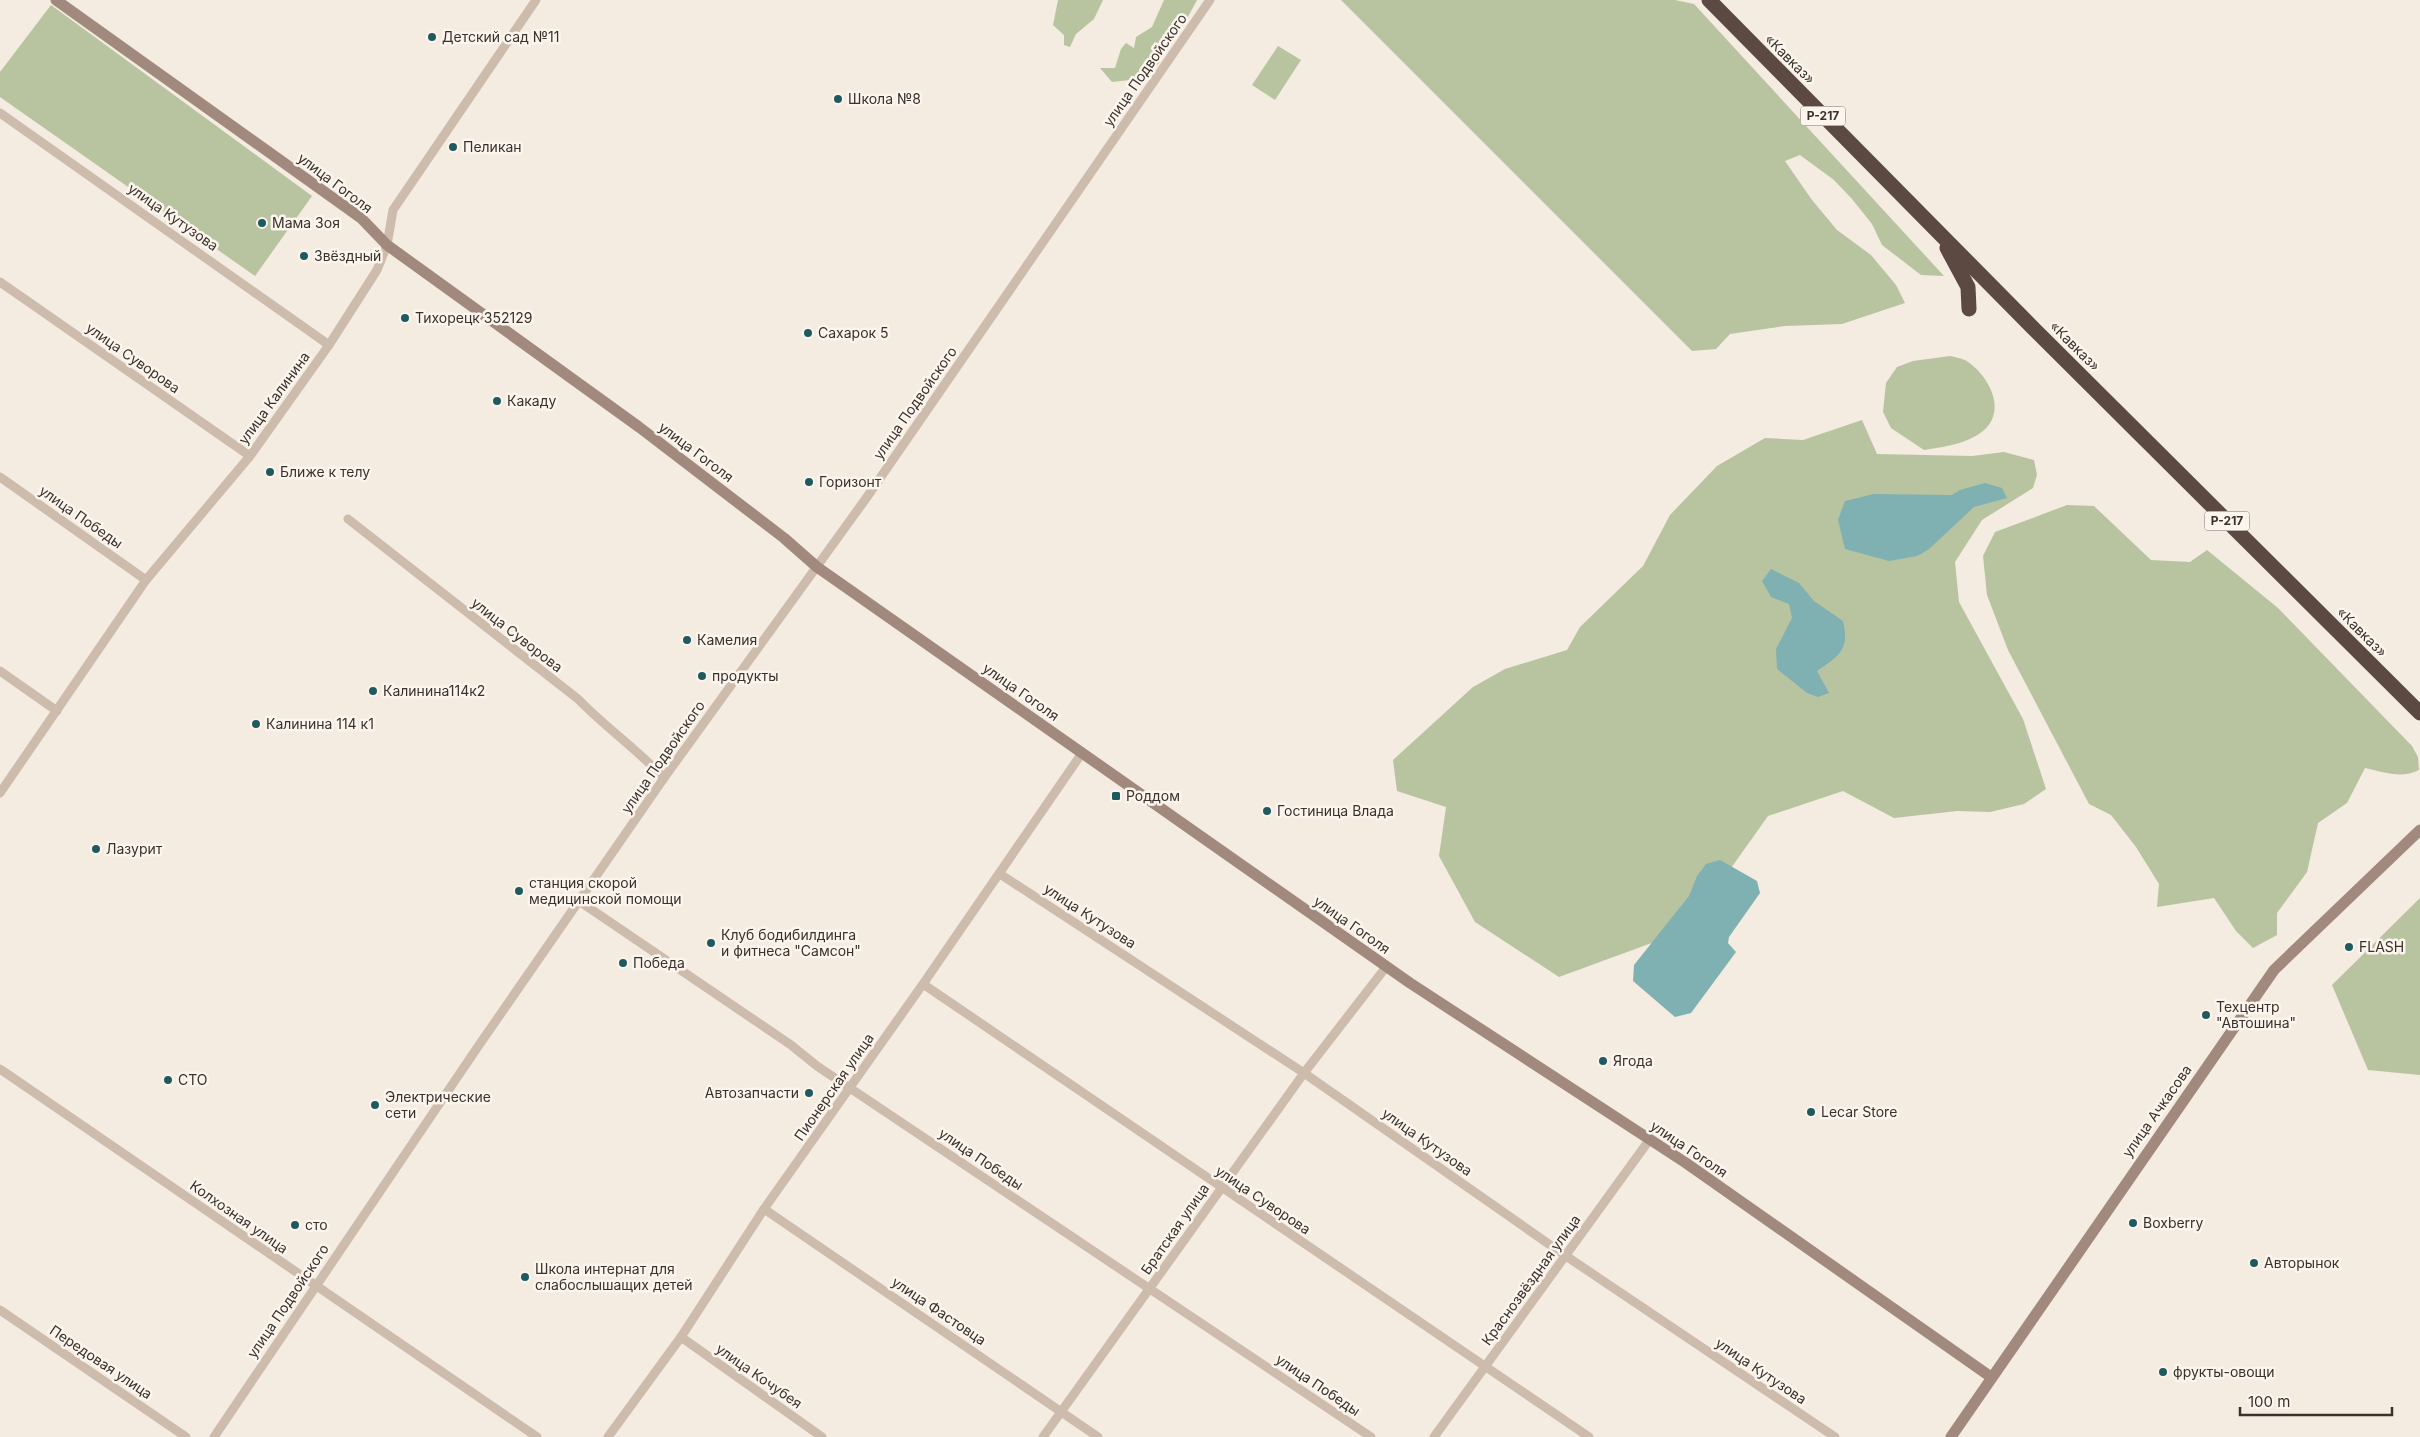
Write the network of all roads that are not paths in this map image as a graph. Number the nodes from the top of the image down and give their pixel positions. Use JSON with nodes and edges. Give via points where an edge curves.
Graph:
{"nodes":[{"id":1,"x":56,"y":0,"type":"edge"},
{"id":2,"x":536,"y":0,"type":"edge"},
{"id":3,"x":1210,"y":0,"type":"edge"},
{"id":4,"x":1709,"y":0,"type":"edge"},
{"id":5,"x":0,"y":113,"type":"edge"},
{"id":6,"x":1938,"y":231,"type":"junction"},
{"id":7,"x":388,"y":246,"type":"junction"},
{"id":8,"x":0,"y":282,"type":"edge"},
{"id":9,"x":1969,"y":309,"type":"dead end"},
{"id":10,"x":330,"y":345,"type":"junction"},
{"id":11,"x":250,"y":456,"type":"junction"},
{"id":12,"x":0,"y":477,"type":"edge"},
{"id":13,"x":348,"y":519,"type":"dead end"},
{"id":14,"x":817,"y":567,"type":"junction"},
{"id":15,"x":146,"y":580,"type":"junction"},
{"id":16,"x":0,"y":671,"type":"edge"},
{"id":17,"x":57,"y":711,"type":"junction"},
{"id":18,"x":2420,"y":713,"type":"edge"},
{"id":19,"x":1082,"y":753,"type":"junction"},
{"id":20,"x":664,"y":778,"type":"junction"},
{"id":21,"x":0,"y":793,"type":"edge"},
{"id":22,"x":2420,"y":830,"type":"edge"},
{"id":23,"x":1000,"y":874,"type":"junction"},
{"id":24,"x":579,"y":900,"type":"junction"},
{"id":25,"x":1386,"y":966,"type":"junction"},
{"id":26,"x":923,"y":984,"type":"junction"},
{"id":27,"x":0,"y":1069,"type":"edge"},
{"id":28,"x":1304,"y":1072,"type":"junction"},
{"id":29,"x":851,"y":1087,"type":"junction"},
{"id":30,"x":1650,"y":1139,"type":"junction"},
{"id":31,"x":1220,"y":1188,"type":"junction"},
{"id":32,"x":764,"y":1209,"type":"junction"},
{"id":33,"x":1566,"y":1256,"type":"junction"},
{"id":34,"x":315,"y":1285,"type":"junction"},
{"id":35,"x":1150,"y":1288,"type":"junction"},
{"id":36,"x":0,"y":1310,"type":"edge"},
{"id":37,"x":681,"y":1337,"type":"junction"},
{"id":38,"x":1484,"y":1366,"type":"junction"},
{"id":39,"x":1991,"y":1378,"type":"junction"},
{"id":40,"x":1062,"y":1412,"type":"junction"},
{"id":41,"x":186,"y":1437,"type":"edge"},
{"id":42,"x":214,"y":1437,"type":"edge"},
{"id":43,"x":537,"y":1437,"type":"edge"},
{"id":44,"x":608,"y":1437,"type":"edge"},
{"id":45,"x":822,"y":1437,"type":"edge"},
{"id":46,"x":1043,"y":1437,"type":"edge"},
{"id":47,"x":1098,"y":1437,"type":"edge"},
{"id":48,"x":1371,"y":1437,"type":"edge"},
{"id":49,"x":1434,"y":1437,"type":"edge"},
{"id":50,"x":1589,"y":1437,"type":"edge"},
{"id":51,"x":1835,"y":1437,"type":"edge"},
{"id":52,"x":1951,"y":1437,"type":"edge"}],
"edges":[{"from":1,"to":7,"type":"main road","name":"улица Гоголя","via":[[361,218]]},
{"from":2,"to":7,"type":"street","name":"улица Калинина","via":[[393,210]]},
{"from":3,"to":14,"type":"street","name":"улица Подвойского"},
{"from":4,"to":6,"type":"highway","name":"«Кавказ»","number":"Р-217"},
{"from":5,"to":10,"type":"street","name":"улица Кутузова"},
{"from":6,"to":9,"type":"highway","via":[[1968,286]]},
{"from":6,"to":18,"type":"highway","name":"«Кавказ»","number":"Р-217"},
{"from":7,"to":10,"type":"street","name":"улица Калинина","via":[[377,270]]},
{"from":7,"to":14,"type":"main road","name":"улица Гоголя","via":[[639,427]]},
{"from":8,"to":11,"type":"street","name":"улица Суворова"},
{"from":10,"to":11,"type":"street","name":"улица Калинина"},
{"from":11,"to":15,"type":"street","name":"улица Калинина"},
{"from":12,"to":15,"type":"street","name":"улица Победы"},
{"from":13,"to":20,"type":"street","name":"улица Суворова","via":[[578,699]]},
{"from":14,"to":19,"type":"main road","name":"улица Гоголя"},
{"from":14,"to":20,"type":"street","name":"улица Подвойского"},
{"from":15,"to":17,"type":"street","name":"улица Калинина"},
{"from":16,"to":17,"type":"street"},
{"from":17,"to":21,"type":"street","name":"улица Калинина"},
{"from":19,"to":23,"type":"street","name":"Пионерская улица"},
{"from":19,"to":25,"type":"main road","name":"улица Гоголя"},
{"from":20,"to":24,"type":"street","name":"улица Подвойского"},
{"from":22,"to":39,"type":"main road","name":"улица Ачкасова","via":[[2274,970]]},
{"from":23,"to":26,"type":"street","name":"Пионерская улица"},
{"from":23,"to":28,"type":"street","name":"улица Кутузова"},
{"from":24,"to":29,"type":"street","name":"улица Победы"},
{"from":24,"to":34,"type":"street","name":"улица Подвойского"},
{"from":25,"to":28,"type":"street","name":"Братская улица"},
{"from":25,"to":30,"type":"main road","name":"улица Гоголя"},
{"from":26,"to":29,"type":"street","name":"Пионерская улица"},
{"from":26,"to":31,"type":"street","name":"улица Суворова"},
{"from":27,"to":34,"type":"street","name":"Колхозная улица"},
{"from":28,"to":31,"type":"street","name":"Братская улица"},
{"from":28,"to":33,"type":"street","name":"улица Кутузова"},
{"from":29,"to":32,"type":"street","name":"Пионерская улица"},
{"from":29,"to":35,"type":"street","name":"улица Победы"},
{"from":30,"to":33,"type":"street","name":"Краснозвёздная улица"},
{"from":30,"to":39,"type":"main road","name":"улица Гоголя"},
{"from":31,"to":35,"type":"street","name":"Братская улица"},
{"from":31,"to":38,"type":"street","name":"улица Суворова"},
{"from":32,"to":37,"type":"street","name":"Пионерская улица"},
{"from":32,"to":40,"type":"street","name":"улица Фастовца"},
{"from":33,"to":38,"type":"street","name":"Краснозвёздная улица"},
{"from":33,"to":51,"type":"street","name":"улица Кутузова"},
{"from":34,"to":42,"type":"street","name":"улица Подвойского"},
{"from":34,"to":43,"type":"street","name":"Колхозная улица"},
{"from":35,"to":40,"type":"street","name":"Братская улица"},
{"from":35,"to":48,"type":"street","name":"улица Победы"},
{"from":36,"to":41,"type":"street","name":"Передовая улица"},
{"from":37,"to":44,"type":"street","name":"Пионерская улица"},
{"from":37,"to":45,"type":"street","name":"улица Кочубея"},
{"from":38,"to":49,"type":"street","name":"Краснозвёздная улица"},
{"from":38,"to":50,"type":"street","name":"улица Суворова"},
{"from":39,"to":52,"type":"main road","name":"улица Ачкасова"},
{"from":40,"to":46,"type":"street","name":"Братская улица"},
{"from":40,"to":47,"type":"street","name":"улица Фастовца"}]}
